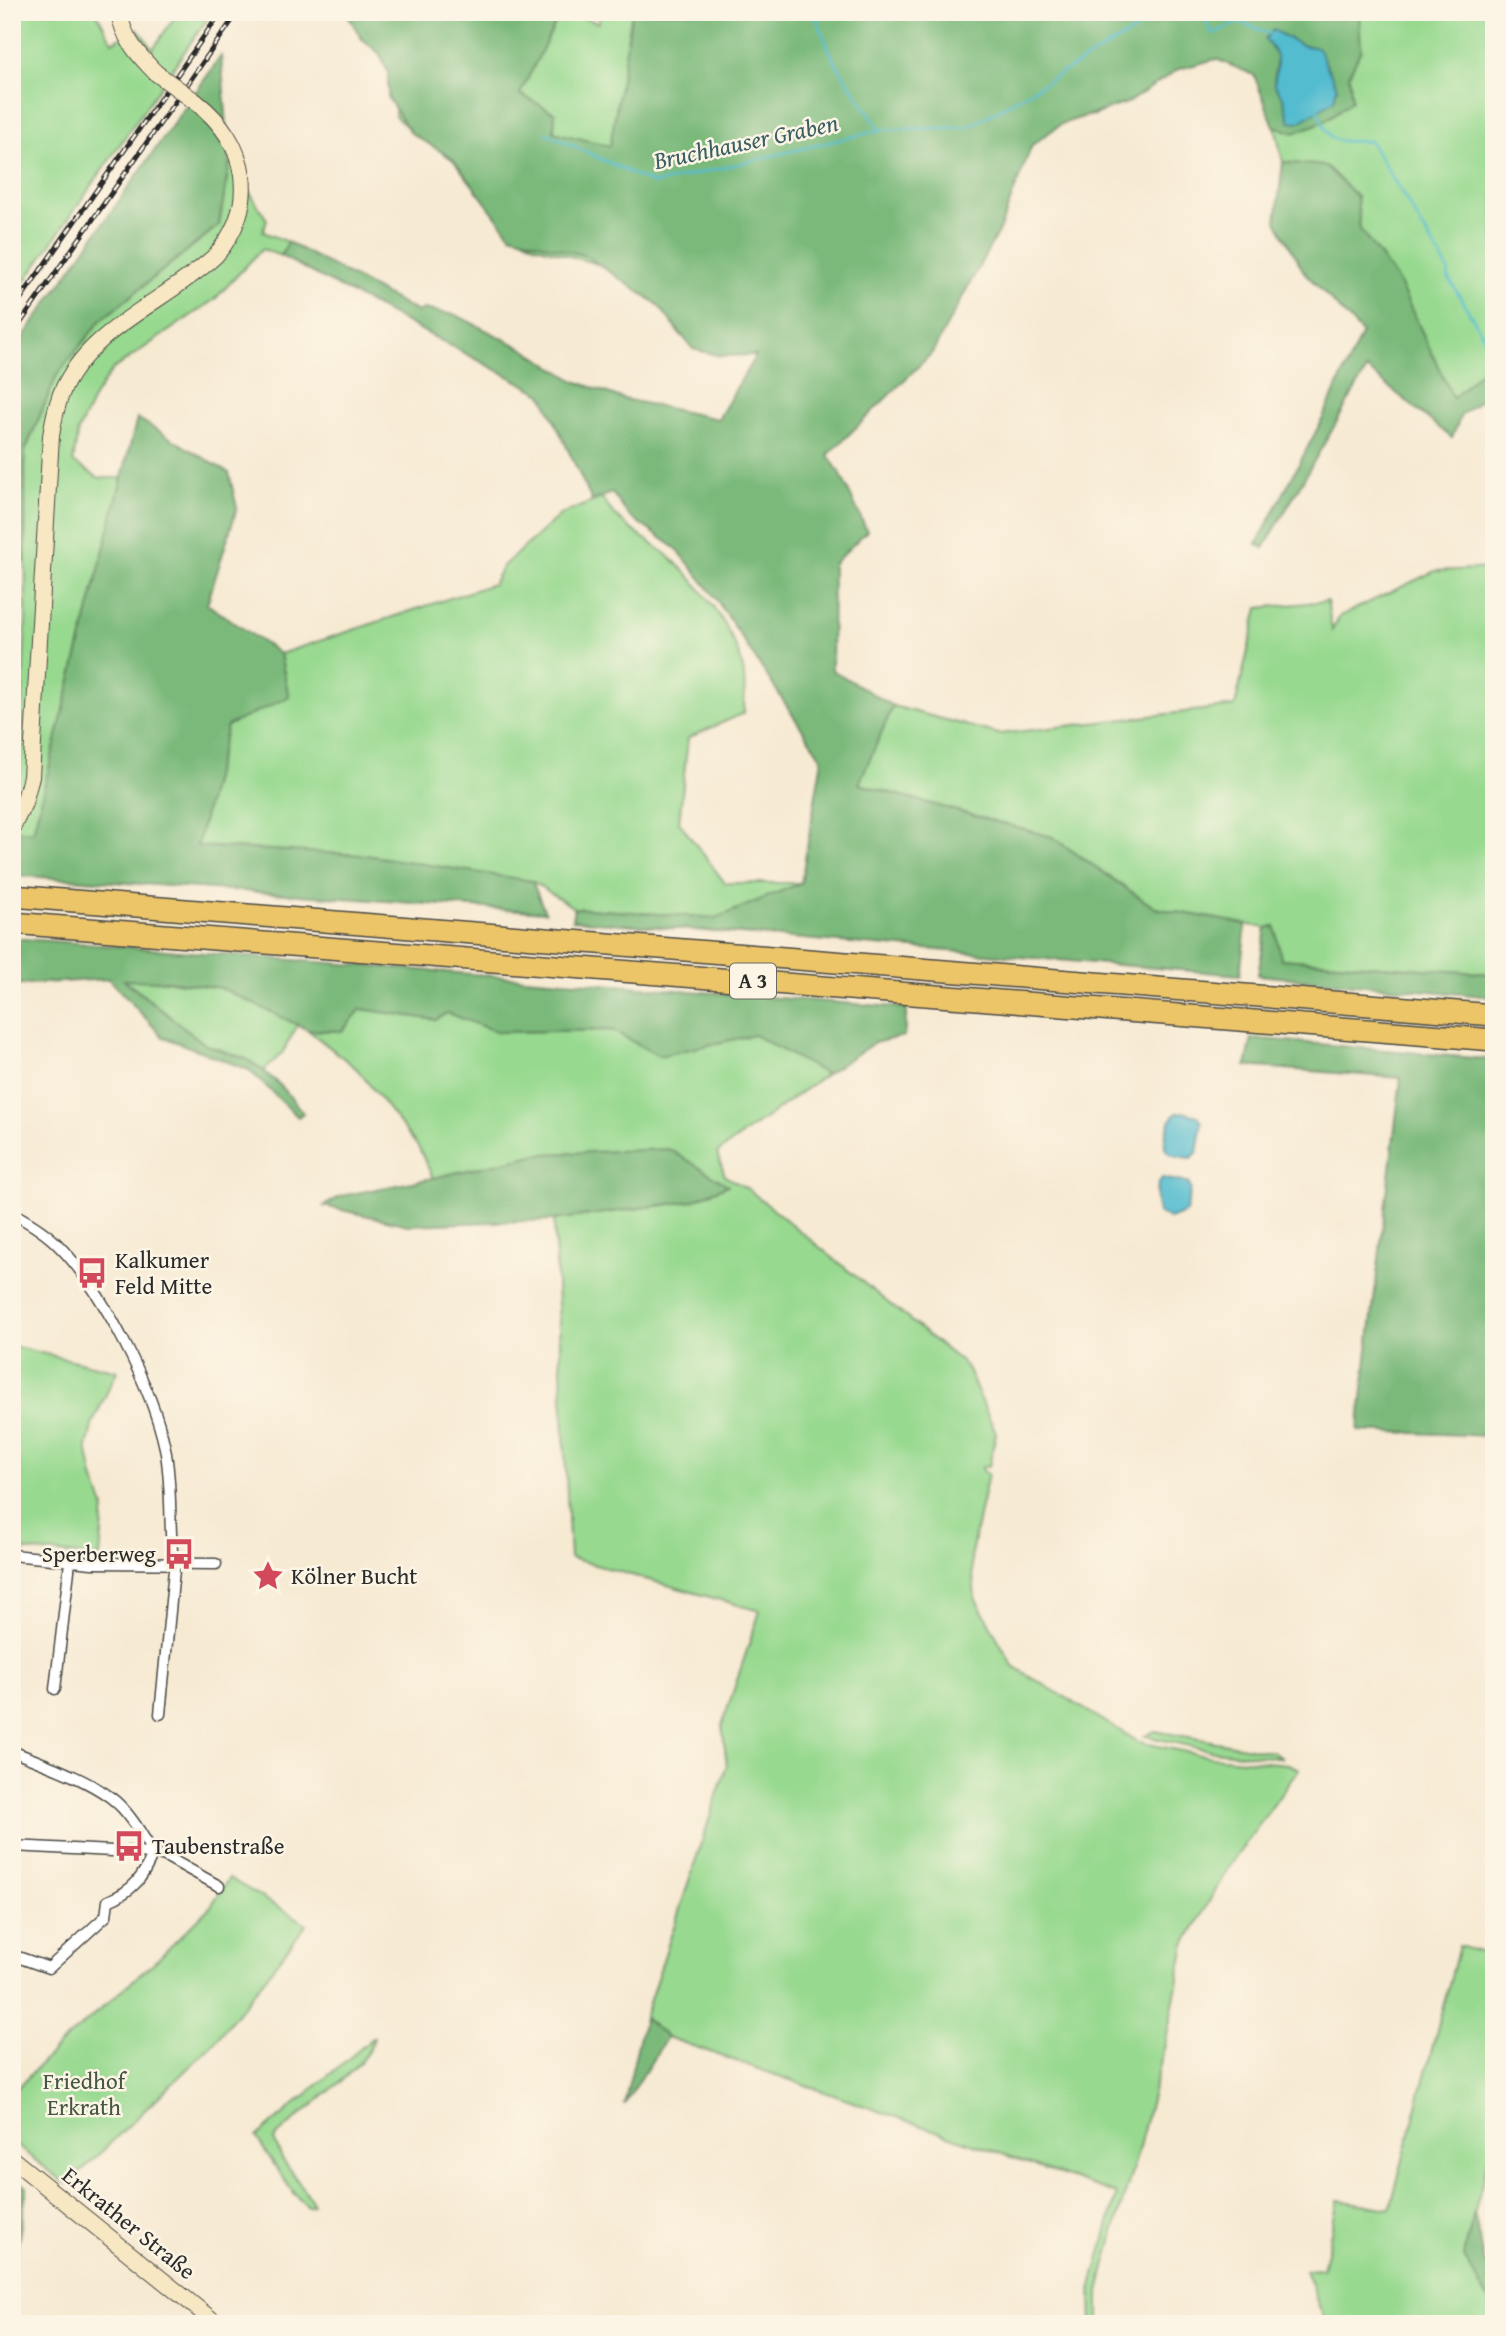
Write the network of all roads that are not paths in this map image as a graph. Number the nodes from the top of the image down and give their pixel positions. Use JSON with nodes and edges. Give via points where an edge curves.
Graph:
{"nodes":[{"id":1,"x":119,"y":12,"type":"edge"},
{"id":2,"x":12,"y":828,"type":"edge"},
{"id":3,"x":12,"y":896,"type":"edge"},
{"id":4,"x":12,"y":923,"type":"edge"},
{"id":5,"x":1494,"y":1015,"type":"edge"},
{"id":6,"x":1494,"y":1040,"type":"edge"},
{"id":7,"x":12,"y":1213,"type":"edge"},
{"id":8,"x":12,"y":1555,"type":"edge"},
{"id":9,"x":70,"y":1562,"type":"junction"},
{"id":10,"x":173,"y":1562,"type":"junction"},
{"id":11,"x":216,"y":1564,"type":"dead end"},
{"id":12,"x":55,"y":1689,"type":"dead end"},
{"id":13,"x":160,"y":1714,"type":"dead end"},
{"id":14,"x":12,"y":1751,"type":"edge"},
{"id":15,"x":12,"y":1846,"type":"edge"},
{"id":16,"x":153,"y":1853,"type":"junction"},
{"id":17,"x":219,"y":1886,"type":"dead end"},
{"id":18,"x":12,"y":1955,"type":"edge"},
{"id":19,"x":12,"y":2159,"type":"edge"},
{"id":20,"x":217,"y":2324,"type":"edge"}],
"edges":[{"from":1,"to":2,"type":"main road","bridge":true,"via":[[124,33],[156,73],[220,122],[241,165],[240,213],[215,256],[103,339],[83,358],[62,393],[51,436],[31,777]]},
{"from":3,"to":5,"type":"highway","number":"A 3"},
{"from":4,"to":6,"type":"highway","number":"A 3"},
{"from":7,"to":10,"type":"street","via":[[60,1247],[119,1332],[164,1447]]},
{"from":8,"to":9,"type":"street"},
{"from":9,"to":10,"type":"street"},
{"from":9,"to":12,"type":"street"},
{"from":10,"to":11,"type":"street"},
{"from":10,"to":13,"type":"street"},
{"from":14,"to":16,"type":"street","via":[[112,1798],[138,1826]]},
{"from":15,"to":16,"type":"street"},
{"from":16,"to":17,"type":"street"},
{"from":16,"to":18,"type":"street","via":[[127,1894],[108,1901],[106,1916],[49,1968]]},
{"from":19,"to":20,"type":"main road","name":"Erkrather Straße"}]}
